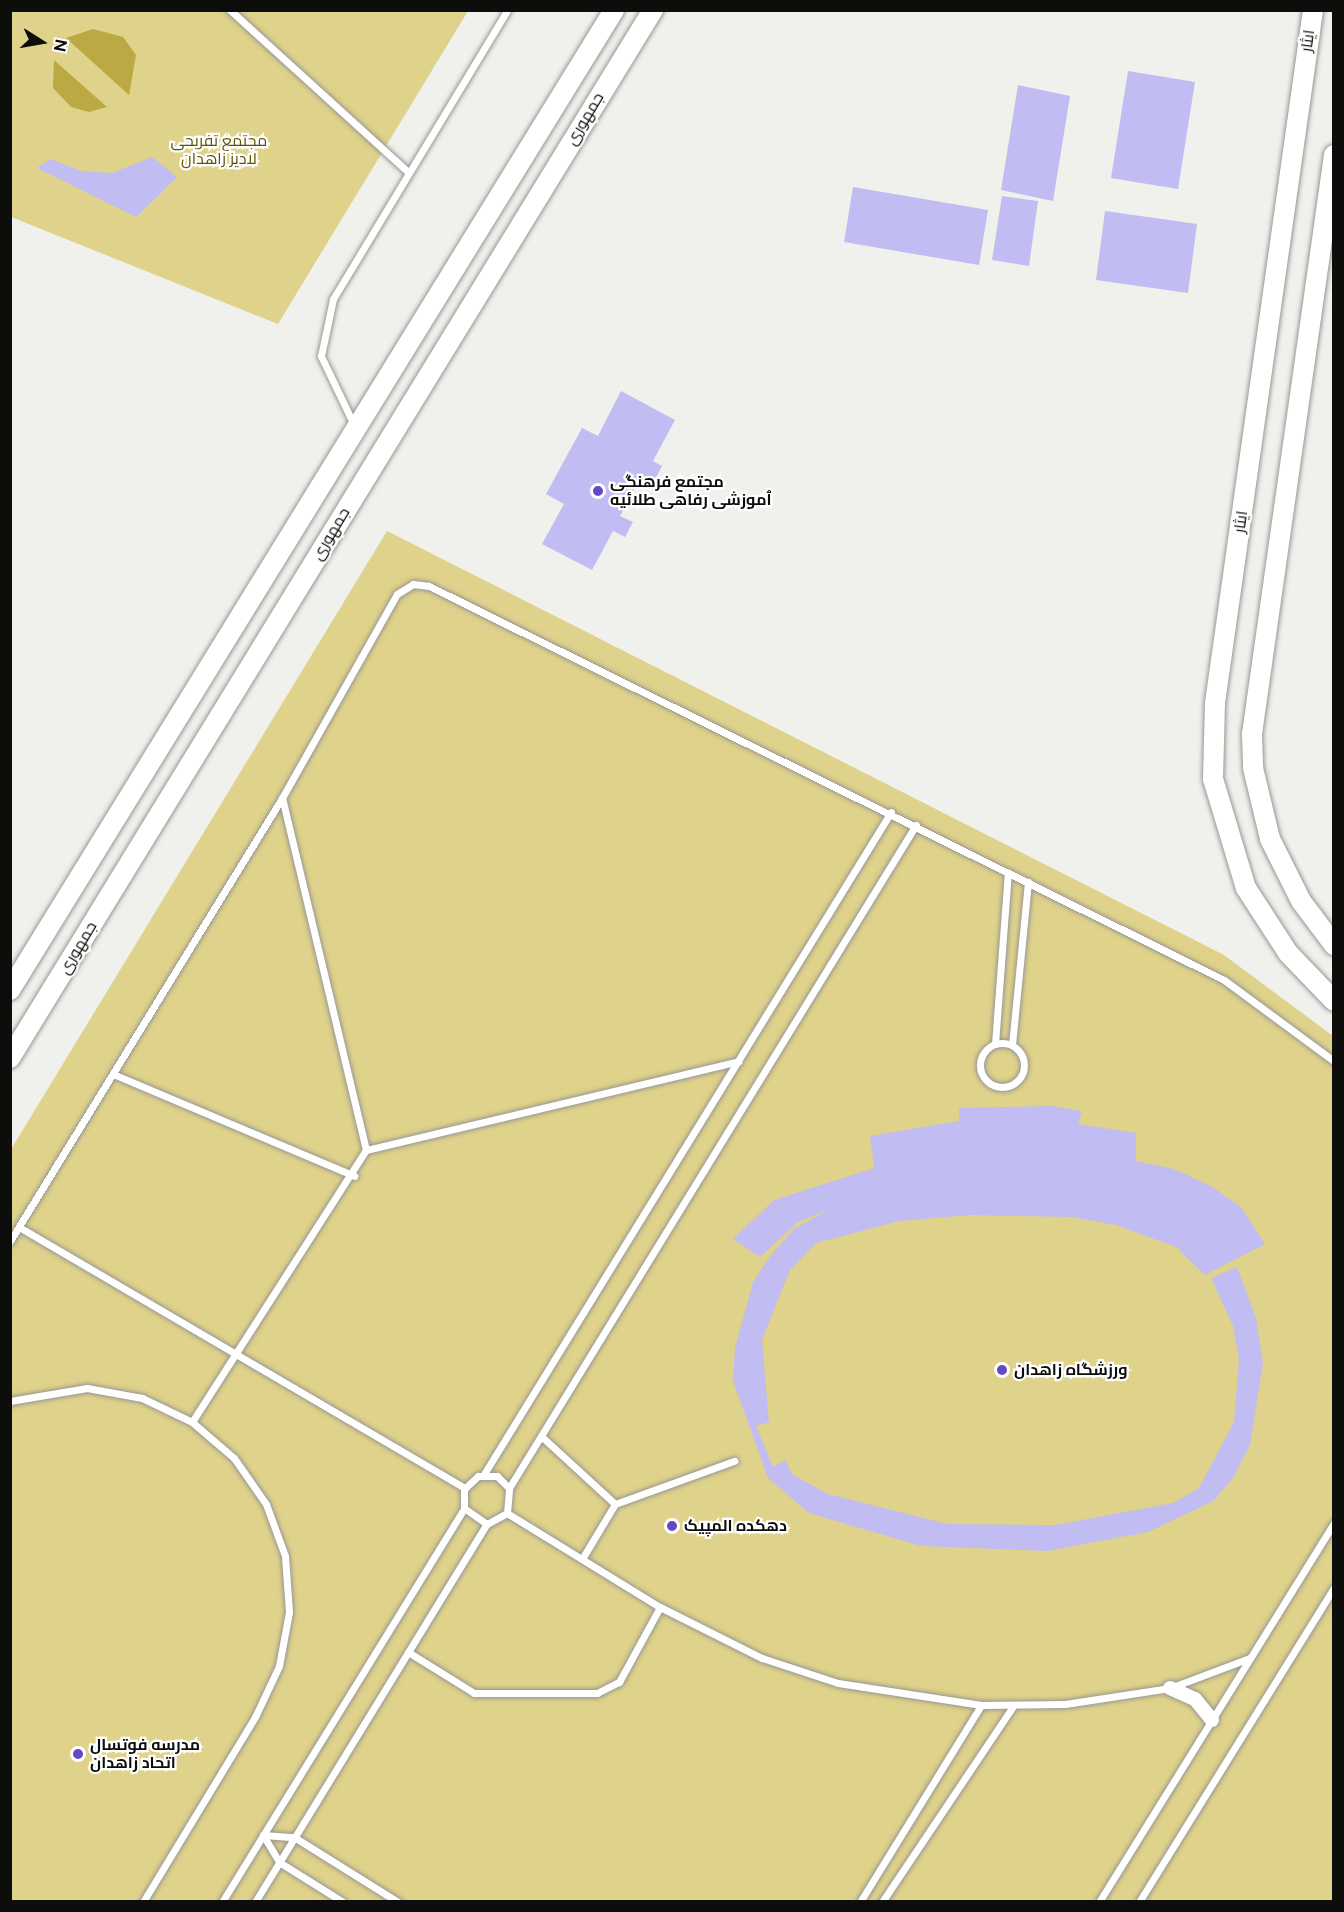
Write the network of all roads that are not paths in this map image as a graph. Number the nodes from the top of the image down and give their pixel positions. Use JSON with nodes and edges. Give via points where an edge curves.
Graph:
{"nodes":[{"id":1,"x":230,"y":10,"type":"edge"},
{"id":2,"x":507,"y":10,"type":"edge"},
{"id":3,"x":614,"y":10,"type":"edge"},
{"id":4,"x":653,"y":10,"type":"edge"},
{"id":5,"x":1312,"y":10,"type":"edge"},
{"id":6,"x":1334,"y":155,"type":"edge"},
{"id":7,"x":407,"y":171,"type":"junction"},
{"id":8,"x":357,"y":430,"type":"junction"},
{"id":9,"x":282,"y":798,"type":"junction"},
{"id":10,"x":891,"y":812,"type":"junction"},
{"id":11,"x":916,"y":825,"type":"junction"},
{"id":12,"x":1008,"y":872,"type":"junction"},
{"id":13,"x":1028,"y":882,"type":"junction"},
{"id":14,"x":1334,"y":945,"type":"edge"},
{"id":15,"x":10,"y":990,"type":"edge"},
{"id":16,"x":1334,"y":1001,"type":"edge"},
{"id":17,"x":995,"y":1044,"type":"junction"},
{"id":18,"x":1012,"y":1045,"type":"junction"},
{"id":19,"x":10,"y":1058,"type":"edge"},
{"id":20,"x":739,"y":1061,"type":"junction"},
{"id":21,"x":1334,"y":1061,"type":"edge"},
{"id":22,"x":113,"y":1074,"type":"junction"},
{"id":23,"x":366,"y":1150,"type":"junction"},
{"id":24,"x":354,"y":1176,"type":"junction"},
{"id":25,"x":19,"y":1227,"type":"junction"},
{"id":26,"x":10,"y":1241,"type":"edge"},
{"id":27,"x":233,"y":1352,"type":"junction"},
{"id":28,"x":10,"y":1401,"type":"edge"},
{"id":29,"x":192,"y":1422,"type":"junction"},
{"id":30,"x":541,"y":1436,"type":"junction"},
{"id":31,"x":734,"y":1461,"type":"dead end"},
{"id":32,"x":484,"y":1474,"type":"junction"},
{"id":33,"x":465,"y":1488,"type":"junction"},
{"id":34,"x":509,"y":1488,"type":"junction"},
{"id":35,"x":615,"y":1504,"type":"junction"},
{"id":36,"x":464,"y":1508,"type":"junction"},
{"id":37,"x":507,"y":1513,"type":"junction"},
{"id":38,"x":1334,"y":1523,"type":"edge"},
{"id":39,"x":487,"y":1524,"type":"junction"},
{"id":40,"x":582,"y":1559,"type":"junction"},
{"id":41,"x":1334,"y":1587,"type":"edge"},
{"id":42,"x":660,"y":1607,"type":"junction"},
{"id":43,"x":408,"y":1653,"type":"junction"},
{"id":44,"x":1250,"y":1658,"type":"junction"},
{"id":45,"x":1170,"y":1688,"type":"junction"},
{"id":46,"x":981,"y":1705,"type":"junction"},
{"id":47,"x":1013,"y":1706,"type":"junction"},
{"id":48,"x":1212,"y":1719,"type":"junction"},
{"id":49,"x":263,"y":1835,"type":"junction"},
{"id":50,"x":294,"y":1838,"type":"junction"},
{"id":51,"x":279,"y":1862,"type":"junction"},
{"id":52,"x":143,"y":1902,"type":"edge"},
{"id":53,"x":222,"y":1902,"type":"edge"},
{"id":54,"x":255,"y":1902,"type":"edge"},
{"id":55,"x":343,"y":1902,"type":"edge"},
{"id":56,"x":398,"y":1902,"type":"edge"},
{"id":57,"x":860,"y":1902,"type":"edge"},
{"id":58,"x":882,"y":1902,"type":"edge"},
{"id":59,"x":1100,"y":1902,"type":"edge"},
{"id":60,"x":1138,"y":1902,"type":"edge"}],
"edges":[{"from":1,"to":7,"type":"lane"},
{"from":2,"to":7,"type":"lane"},
{"from":3,"to":8,"type":"main road","name":"جمهوری"},
{"from":4,"to":19,"type":"main road","name":"جمهوری"},
{"from":5,"to":16,"type":"main road","name":"ایثار","via":[[1215,703],[1212,767],[1222,819],[1246,888],[1288,953]]},
{"from":6,"to":14,"type":"main road","via":[[1252,734],[1253,768],[1270,839],[1301,901]]},
{"from":7,"to":8,"type":"lane","via":[[333,299],[323,328],[321,356]]},
{"from":8,"to":15,"type":"main road","name":"جمهوری"},
{"from":9,"to":10,"type":"lane","via":[[397,594],[413,584],[429,586]]},
{"from":9,"to":22,"type":"lane"},
{"from":9,"to":23,"type":"lane"},
{"from":10,"to":11,"type":"lane"},
{"from":10,"to":20,"type":"lane"},
{"from":11,"to":12,"type":"lane"},
{"from":11,"to":30,"type":"lane"},
{"from":12,"to":13,"type":"lane"},
{"from":12,"to":17,"type":"lane"},
{"from":13,"to":18,"type":"lane"},
{"from":13,"to":21,"type":"lane","via":[[1224,980]]},
{"from":17,"to":18,"type":"lane"},
{"from":17,"to":18,"type":"lane","via":[[979,1064],[985,1080],[1000,1088],[1022,1076],[1023,1058]]},
{"from":20,"to":23,"type":"lane"},
{"from":20,"to":32,"type":"lane"},
{"from":22,"to":24,"type":"lane"},
{"from":22,"to":25,"type":"lane"},
{"from":23,"to":24,"type":"lane"},
{"from":24,"to":27,"type":"lane"},
{"from":25,"to":26,"type":"lane"},
{"from":25,"to":27,"type":"lane"},
{"from":27,"to":29,"type":"lane"},
{"from":27,"to":33,"type":"lane"},
{"from":28,"to":29,"type":"lane","via":[[32,1393],[87,1388],[142,1398]]},
{"from":29,"to":52,"type":"lane","via":[[234,1458],[266,1504],[285,1556],[289,1612],[279,1666],[255,1717]]},
{"from":30,"to":34,"type":"lane"},
{"from":30,"to":35,"type":"lane"},
{"from":31,"to":35,"type":"lane"},
{"from":32,"to":33,"type":"lane"},
{"from":32,"to":34,"type":"lane","via":[[497,1476]]},
{"from":33,"to":36,"type":"lane"},
{"from":34,"to":37,"type":"lane"},
{"from":35,"to":40,"type":"lane"},
{"from":36,"to":39,"type":"lane"},
{"from":36,"to":49,"type":"lane"},
{"from":37,"to":39,"type":"lane"},
{"from":37,"to":40,"type":"lane"},
{"from":38,"to":44,"type":"lane"},
{"from":39,"to":43,"type":"lane"},
{"from":40,"to":42,"type":"lane"},
{"from":41,"to":60,"type":"lane"},
{"from":42,"to":43,"type":"lane","via":[[619,1682],[597,1693],[474,1693]]},
{"from":42,"to":46,"type":"lane","via":[[762,1658],[838,1683]]},
{"from":43,"to":50,"type":"lane"},
{"from":44,"to":45,"type":"lane"},
{"from":44,"to":48,"type":"lane"},
{"from":45,"to":47,"type":"lane"},
{"from":45,"to":48,"type":"street","via":[[1196,1699]]},
{"from":46,"to":47,"type":"lane"},
{"from":46,"to":57,"type":"lane"},
{"from":47,"to":58,"type":"lane"},
{"from":48,"to":59,"type":"lane"},
{"from":49,"to":50,"type":"lane"},
{"from":49,"to":51,"type":"lane"},
{"from":49,"to":53,"type":"lane"},
{"from":50,"to":51,"type":"lane"},
{"from":50,"to":56,"type":"lane"},
{"from":51,"to":54,"type":"lane"},
{"from":51,"to":55,"type":"lane"}]}
